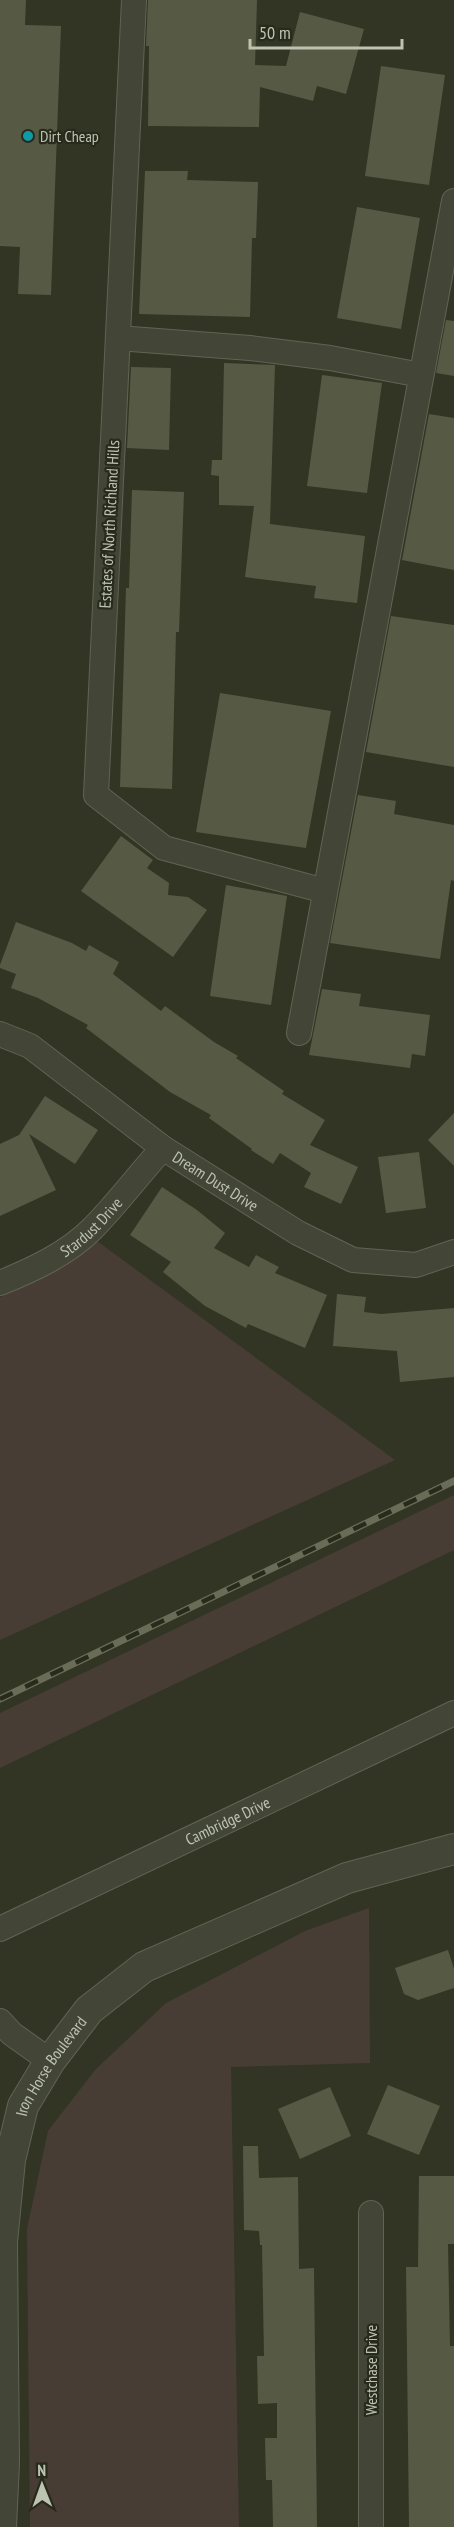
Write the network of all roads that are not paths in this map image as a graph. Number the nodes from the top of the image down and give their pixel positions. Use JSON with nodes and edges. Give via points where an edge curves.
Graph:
{"nodes":[{"id":1,"x":134,"y":0,"type":"edge"},
{"id":2,"x":454,"y":201,"type":"edge"},
{"id":3,"x":118,"y":338,"type":"junction"},
{"id":4,"x":422,"y":375,"type":"junction"},
{"id":5,"x":325,"y":891,"type":"junction"},
{"id":6,"x":299,"y":1033,"type":"dead end"},
{"id":7,"x":0,"y":1034,"type":"edge"},
{"id":8,"x":163,"y":1148,"type":"junction"},
{"id":9,"x":454,"y":1252,"type":"edge"},
{"id":10,"x":0,"y":1283,"type":"edge"},
{"id":11,"x":454,"y":1713,"type":"edge"},
{"id":12,"x":454,"y":1849,"type":"edge"},
{"id":13,"x":0,"y":1929,"type":"edge"},
{"id":14,"x":0,"y":2021,"type":"edge"},
{"id":15,"x":50,"y":2061,"type":"junction"},
{"id":16,"x":371,"y":2213,"type":"dead end"},
{"id":17,"x":1,"y":2527,"type":"edge"},
{"id":18,"x":371,"y":2527,"type":"edge"}],
"edges":[{"from":1,"to":3,"type":"street","name":"Estates of North Richland Hills"},
{"from":2,"to":4,"type":"street"},
{"from":3,"to":4,"type":"street","via":[[250,348]]},
{"from":3,"to":5,"type":"street","name":"Estates of North Richland Hills","via":[[96,795],[164,848]]},
{"from":4,"to":5,"type":"street"},
{"from":5,"to":6,"type":"street"},
{"from":7,"to":8,"type":"street","name":"Dream Dust Drive","via":[[30,1046]]},
{"from":8,"to":9,"type":"street","name":"Dream Dust Drive","via":[[298,1233],[353,1260],[416,1265]]},
{"from":8,"to":10,"type":"street","name":"Stardust Drive","via":[[91,1230],[25,1274]]},
{"from":11,"to":13,"type":"street","name":"Cambridge Drive"},
{"from":12,"to":15,"type":"street","name":"Iron Horse Boulevard","via":[[348,1878],[144,1967],[89,2010]]},
{"from":14,"to":15,"type":"street"},
{"from":15,"to":17,"type":"street","name":"Iron Horse Boulevard","via":[[23,2106],[6,2195],[2,2242]]},
{"from":16,"to":18,"type":"street","name":"Westchase Drive"}]}
